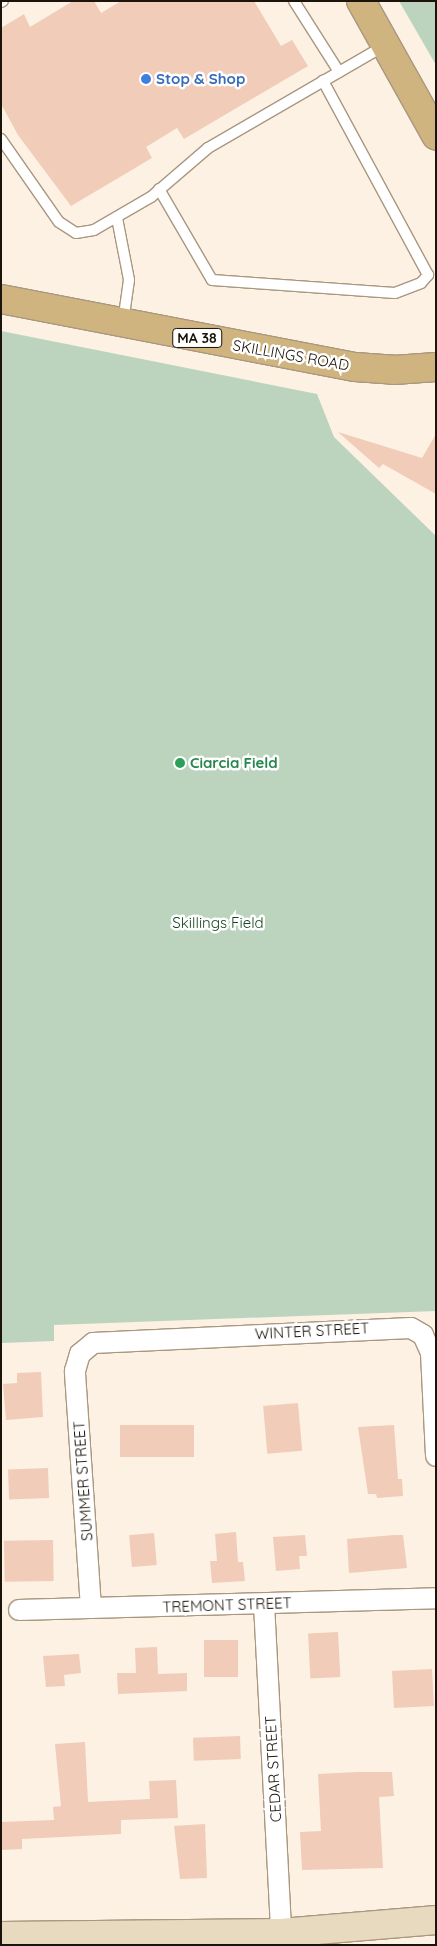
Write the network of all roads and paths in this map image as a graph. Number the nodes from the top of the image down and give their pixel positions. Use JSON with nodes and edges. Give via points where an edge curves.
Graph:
{"nodes":[{"id":1,"x":361,"y":1,"type":"edge"},
{"id":2,"x":294,"y":2,"type":"edge"},
{"id":3,"x":385,"y":46,"type":"junction"},
{"id":4,"x":339,"y":72,"type":"junction"},
{"id":5,"x":323,"y":81,"type":"junction"},
{"id":6,"x":436,"y":135,"type":"edge"},
{"id":7,"x":1,"y":139,"type":"edge"},
{"id":8,"x":159,"y":189,"type":"junction"},
{"id":9,"x":117,"y":218,"type":"junction"},
{"id":10,"x":1,"y":299,"type":"edge"},
{"id":11,"x":122,"y":323,"type":"junction"},
{"id":12,"x":436,"y":367,"type":"edge"},
{"id":13,"x":80,"y":1354,"type":"joint"},
{"id":14,"x":436,"y":1456,"type":"edge"},
{"id":15,"x":436,"y":1598,"type":"edge"},
{"id":16,"x":264,"y":1604,"type":"junction"},
{"id":17,"x":92,"y":1608,"type":"junction"},
{"id":18,"x":19,"y":1610,"type":"dead end"},
{"id":19,"x":436,"y":1920,"type":"edge"},
{"id":20,"x":282,"y":1933,"type":"junction"},
{"id":21,"x":1,"y":1936,"type":"edge"},
{"id":22,"x":126,"y":1941,"type":"edge"}],
"edges":[{"from":1,"to":3,"type":"main road"},
{"from":2,"to":4,"type":"lane"},
{"from":3,"to":4,"type":"lane"},
{"from":3,"to":6,"type":"main road"},
{"from":4,"to":5,"type":"lane"},
{"from":5,"to":8,"type":"lane","via":[[208,148]]},
{"from":5,"to":8,"type":"lane","via":[[428,275],[421,283],[395,293],[212,280]]},
{"from":7,"to":9,"type":"lane","via":[[65,227],[76,232],[94,230]]},
{"from":8,"to":9,"type":"lane"},
{"from":9,"to":11,"type":"lane","via":[[129,280]]},
{"from":10,"to":11,"type":"main road","name":"SKILLINGS ROAD","number":"MA 38"},
{"from":11,"to":12,"type":"main road","name":"SKILLINGS ROAD","number":"MA 38","via":[[354,367],[394,370]]},
{"from":13,"to":14,"type":"street","name":"WINTER STREET","via":[[98,1342],[411,1328],[423,1335],[431,1353]]},
{"from":13,"to":17,"type":"street","name":"SUMMER STREET","via":[[75,1371]]},
{"from":15,"to":16,"type":"street","name":"TREMONT STREET"},
{"from":16,"to":17,"type":"street","name":"TREMONT STREET"},
{"from":16,"to":20,"type":"street","name":"CEDAR STREET"},
{"from":17,"to":18,"type":"street","name":"TREMONT STREET"},
{"from":19,"to":20,"type":"street"},
{"from":20,"to":22,"type":"street"},
{"from":21,"to":22,"type":"street"}]}
